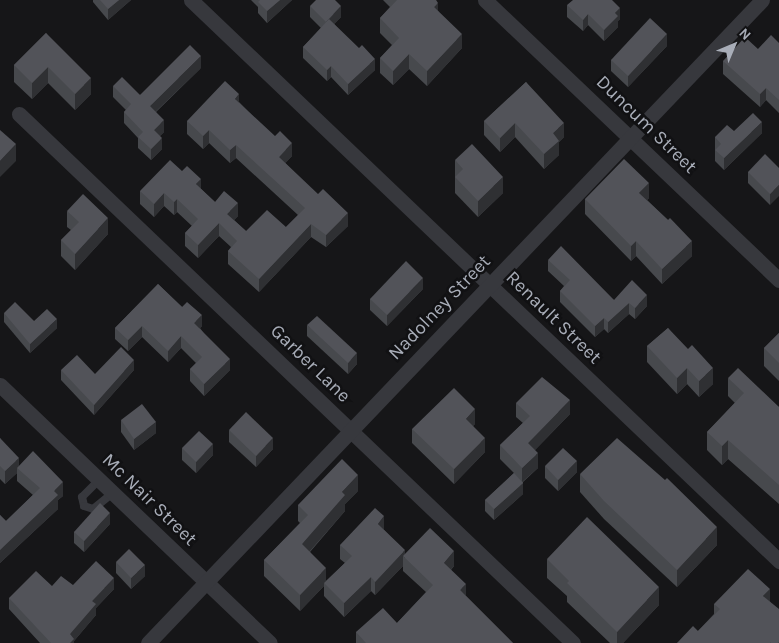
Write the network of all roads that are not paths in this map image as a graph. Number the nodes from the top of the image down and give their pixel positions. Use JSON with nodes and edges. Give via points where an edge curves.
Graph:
{"nodes":[{"id":1,"x":191,"y":0,"type":"edge"},
{"id":2,"x":485,"y":0,"type":"edge"},
{"id":3,"x":762,"y":0,"type":"edge"},
{"id":4,"x":19,"y":114,"type":"dead end"},
{"id":5,"x":630,"y":138,"type":"junction"},
{"id":6,"x":779,"y":280,"type":"edge"},
{"id":7,"x":490,"y":285,"type":"junction"},
{"id":8,"x":0,"y":386,"type":"edge"},
{"id":9,"x":351,"y":430,"type":"junction"},
{"id":10,"x":99,"y":480,"type":"junction"},
{"id":11,"x":113,"y":493,"type":"junction"},
{"id":12,"x":779,"y":559,"type":"edge"},
{"id":13,"x":206,"y":582,"type":"junction"},
{"id":14,"x":148,"y":643,"type":"edge"},
{"id":15,"x":270,"y":643,"type":"edge"},
{"id":16,"x":574,"y":643,"type":"edge"}],
"edges":[{"from":1,"to":7,"type":"street","name":"Renault Street"},
{"from":2,"to":5,"type":"street","name":"Duncum Street"},
{"from":3,"to":5,"type":"street","name":"Nadolney Street"},
{"from":4,"to":9,"type":"street","name":"Garber Lane"},
{"from":5,"to":6,"type":"street","name":"Duncum Street"},
{"from":5,"to":7,"type":"street","name":"Nadolney Street"},
{"from":7,"to":9,"type":"street","name":"Nadolney Street"},
{"from":7,"to":12,"type":"street","name":"Renault Street"},
{"from":8,"to":10,"type":"street","name":"Mc Nair Street"},
{"from":9,"to":13,"type":"street","name":"Nadolney Street"},
{"from":9,"to":16,"type":"street","name":"Garber Lane"},
{"from":10,"to":11,"type":"street","name":"Mc Nair Street"},
{"from":10,"to":11,"type":"lane","via":[[86,491],[82,502],[84,506],[93,510]]},
{"from":11,"to":13,"type":"street","name":"Mc Nair Street"},
{"from":13,"to":14,"type":"street","name":"Nadolney Street"},
{"from":13,"to":15,"type":"street","name":"Mc Nair Street"}]}
